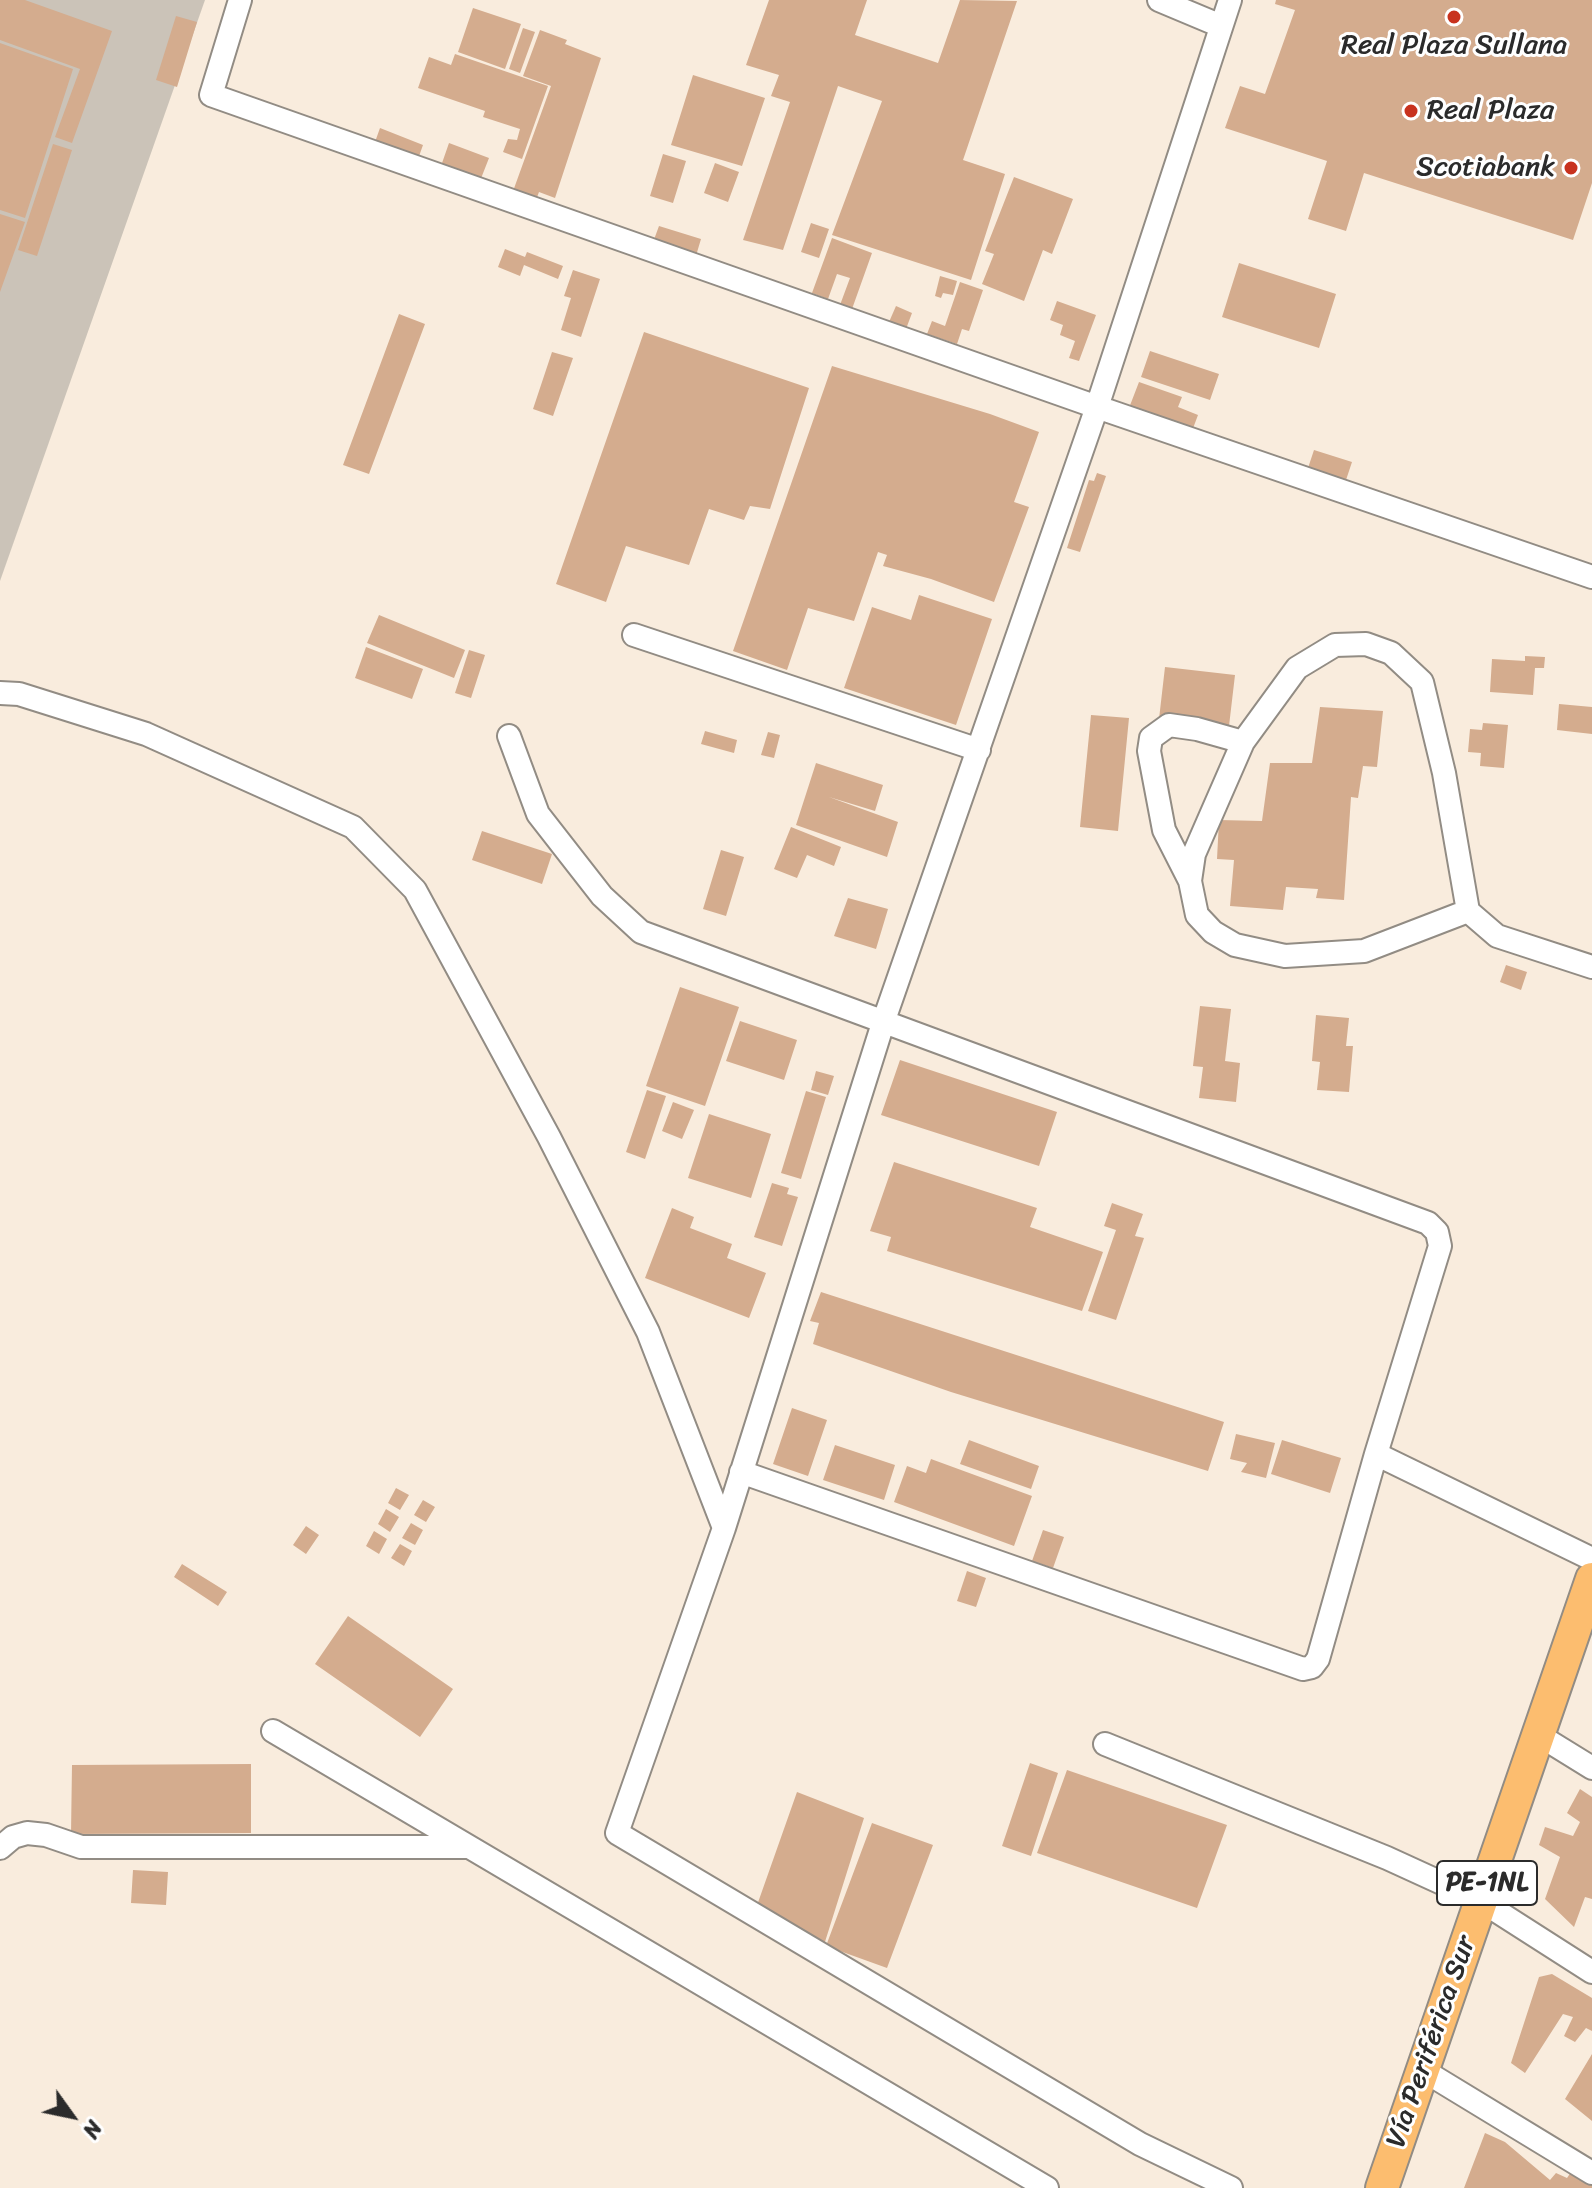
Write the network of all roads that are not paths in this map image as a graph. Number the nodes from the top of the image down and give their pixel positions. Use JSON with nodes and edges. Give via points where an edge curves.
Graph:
{"nodes":[{"id":1,"x":240,"y":0,"type":"edge"},
{"id":2,"x":1159,"y":0,"type":"edge"},
{"id":3,"x":1230,"y":0,"type":"edge"},
{"id":4,"x":1221,"y":26,"type":"junction"},
{"id":5,"x":1097,"y":407,"type":"junction"},
{"id":6,"x":1592,"y":577,"type":"edge"},
{"id":7,"x":634,"y":635,"type":"dead end"},
{"id":8,"x":0,"y":693,"type":"edge"},
{"id":9,"x":509,"y":736,"type":"dead end"},
{"id":10,"x":1243,"y":742,"type":"junction"},
{"id":11,"x":979,"y":750,"type":"junction"},
{"id":12,"x":1190,"y":881,"type":"junction"},
{"id":13,"x":1468,"y":911,"type":"junction"},
{"id":14,"x":1592,"y":967,"type":"edge"},
{"id":15,"x":884,"y":1020,"type":"junction"},
{"id":16,"x":1376,"y":1454,"type":"junction"},
{"id":17,"x":741,"y":1472,"type":"junction"},
{"id":18,"x":724,"y":1528,"type":"junction"},
{"id":19,"x":1592,"y":1559,"type":"edge"},
{"id":20,"x":1592,"y":1579,"type":"edge"},
{"id":21,"x":273,"y":1731,"type":"dead end"},
{"id":22,"x":1537,"y":1734,"type":"junction"},
{"id":23,"x":1105,"y":1744,"type":"dead end"},
{"id":24,"x":1592,"y":1768,"type":"edge"},
{"id":25,"x":469,"y":1847,"type":"junction"},
{"id":26,"x":0,"y":1848,"type":"edge"},
{"id":27,"x":1481,"y":1901,"type":"junction"},
{"id":28,"x":1592,"y":1972,"type":"edge"},
{"id":29,"x":1421,"y":2069,"type":"junction"},
{"id":30,"x":1592,"y":2173,"type":"edge"},
{"id":31,"x":1047,"y":2188,"type":"edge"},
{"id":32,"x":1231,"y":2188,"type":"edge"},
{"id":33,"x":1382,"y":2188,"type":"edge"}],
"edges":[{"from":1,"to":5,"type":"street","via":[[211,95]]},
{"from":2,"to":4,"type":"street"},
{"from":3,"to":4,"type":"street"},
{"from":4,"to":5,"type":"street"},
{"from":5,"to":6,"type":"street"},
{"from":5,"to":11,"type":"street"},
{"from":7,"to":11,"type":"street"},
{"from":8,"to":18,"type":"street","via":[[19,694],[146,734],[353,827],[415,890],[648,1332]]},
{"from":9,"to":15,"type":"street","via":[[538,814],[602,896],[641,932]]},
{"from":10,"to":12,"type":"street","via":[[1194,854]]},
{"from":10,"to":12,"type":"street","via":[[1169,725],[1151,738],[1164,830]]},
{"from":10,"to":13,"type":"street","via":[[1297,668],[1335,645],[1366,644],[1391,653],[1422,682]]},
{"from":11,"to":15,"type":"street"},
{"from":12,"to":13,"type":"street","via":[[1197,915],[1213,932],[1235,945],[1285,956],[1364,951]]},
{"from":13,"to":14,"type":"street","via":[[1497,936]]},
{"from":15,"to":16,"type":"street","via":[[1428,1223],[1440,1246]]},
{"from":15,"to":17,"type":"street"},
{"from":16,"to":17,"type":"street","via":[[1318,1659],[1303,1669]]},
{"from":16,"to":19,"type":"street"},
{"from":17,"to":18,"type":"street"},
{"from":18,"to":32,"type":"street","via":[[617,1833],[1140,2144]]},
{"from":20,"to":22,"type":"highway","name":"Vía Periférica Sur","number":"PE-1NL"},
{"from":21,"to":25,"type":"street"},
{"from":22,"to":24,"type":"street"},
{"from":22,"to":27,"type":"highway","name":"Vía Periférica Sur","number":"PE-1NL"},
{"from":23,"to":27,"type":"street"},
{"from":25,"to":26,"type":"street","via":[[81,1847],[27,1833]]},
{"from":25,"to":31,"type":"street"},
{"from":27,"to":28,"type":"street"},
{"from":27,"to":29,"type":"highway","name":"Vía Periférica Sur","number":"PE-1NL"},
{"from":29,"to":30,"type":"street"},
{"from":29,"to":33,"type":"highway","name":"Vía Periférica Sur","number":"PE-1NL"}]}
